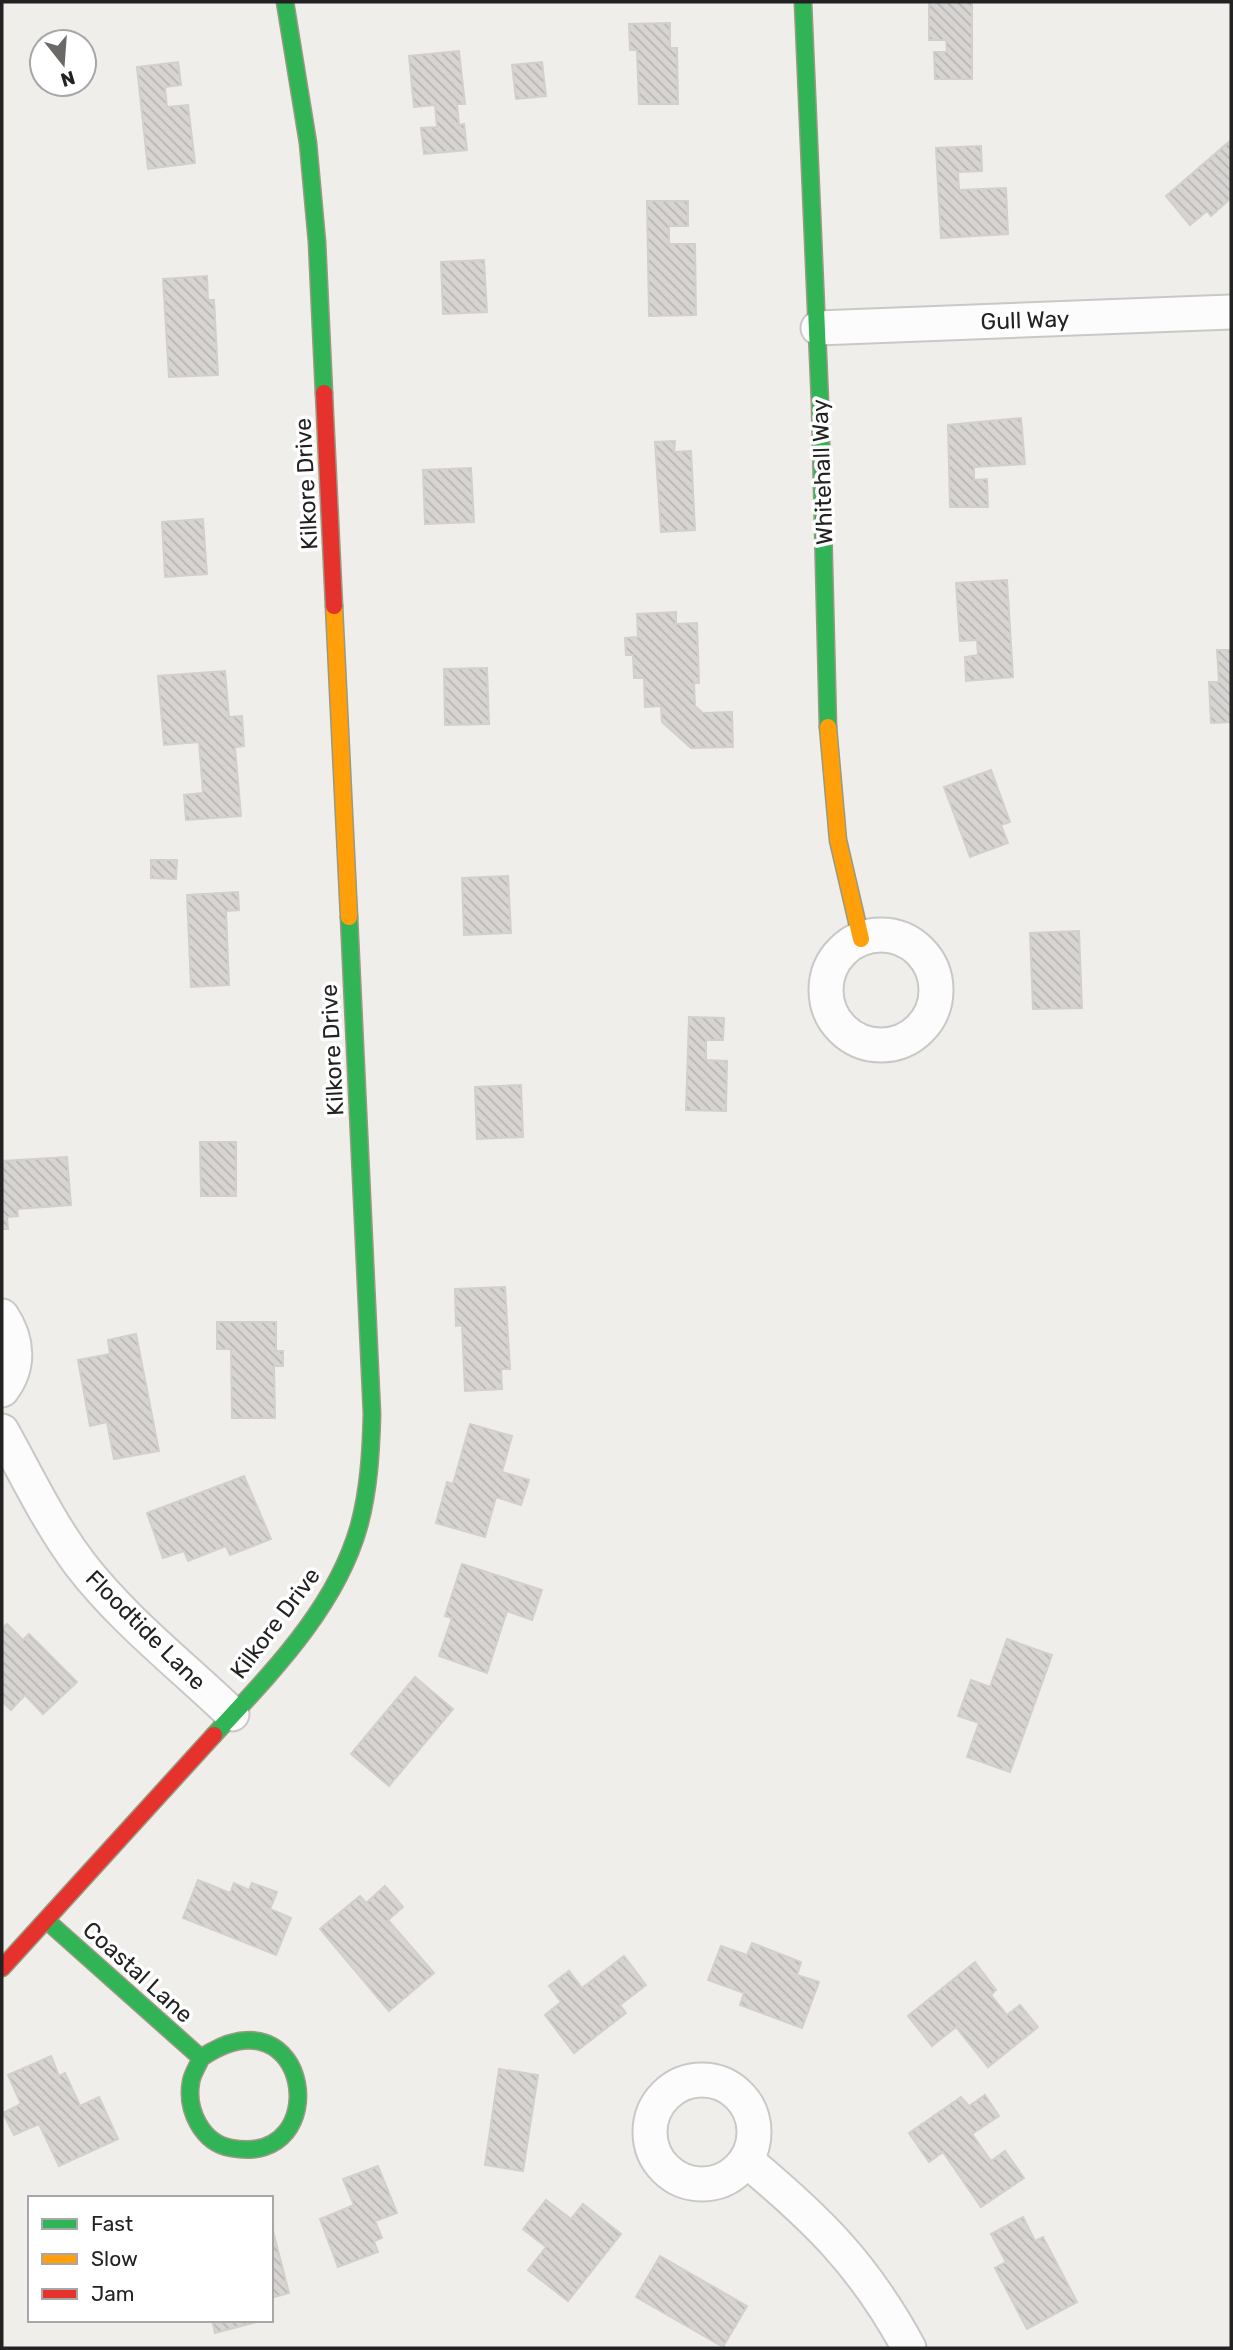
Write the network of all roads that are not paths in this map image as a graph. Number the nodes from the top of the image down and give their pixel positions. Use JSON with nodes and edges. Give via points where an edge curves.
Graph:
{"nodes":[{"id":1,"x":285,"y":2,"type":"edge"},
{"id":2,"x":803,"y":2,"type":"edge"},
{"id":3,"x":1231,"y":312,"type":"edge"},
{"id":4,"x":818,"y":328,"type":"junction"},
{"id":5,"x":861,"y":939,"type":"dead end"},
{"id":6,"x":2,"y":1316,"type":"edge"},
{"id":7,"x":2,"y":1390,"type":"edge"},
{"id":8,"x":2,"y":1431,"type":"edge"},
{"id":9,"x":232,"y":1714,"type":"junction"},
{"id":10,"x":46,"y":1920,"type":"junction"},
{"id":11,"x":2,"y":1968,"type":"edge"},
{"id":12,"x":201,"y":2058,"type":"junction"},
{"id":13,"x":746,"y":2160,"type":"dead end"},
{"id":14,"x":909,"y":2348,"type":"edge"}],
"edges":[{"from":1,"to":9,"type":"street","name":"Kilkore Drive","via":[[308,144],[317,242],[371,1460],[355,1539],[339,1576],[289,1651]]},
{"from":2,"to":4,"type":"street","name":"Whitehall Way"},
{"from":3,"to":4,"type":"street","name":"Gull Way"},
{"from":4,"to":5,"type":"street","name":"Whitehall Way","via":[[836,840]]},
{"from":6,"to":7,"type":"street","via":[[13,1335],[15,1357]]},
{"from":8,"to":9,"type":"street","name":"Floodtide Lane","via":[[80,1565]]},
{"from":9,"to":10,"type":"street","name":"Kilkore Drive"},
{"from":10,"to":11,"type":"street","name":"Kilkore Drive"},
{"from":10,"to":12,"type":"street","name":"Coastal Lane"},
{"from":12,"to":12,"type":"street","via":[[190,2078],[188,2102],[196,2123],[211,2140],[233,2149],[256,2149],[285,2132],[300,2100],[297,2077],[285,2056],[266,2043],[242,2038],[219,2044]]},
{"from":13,"to":14,"type":"street","via":[[831,2235]]}]}
